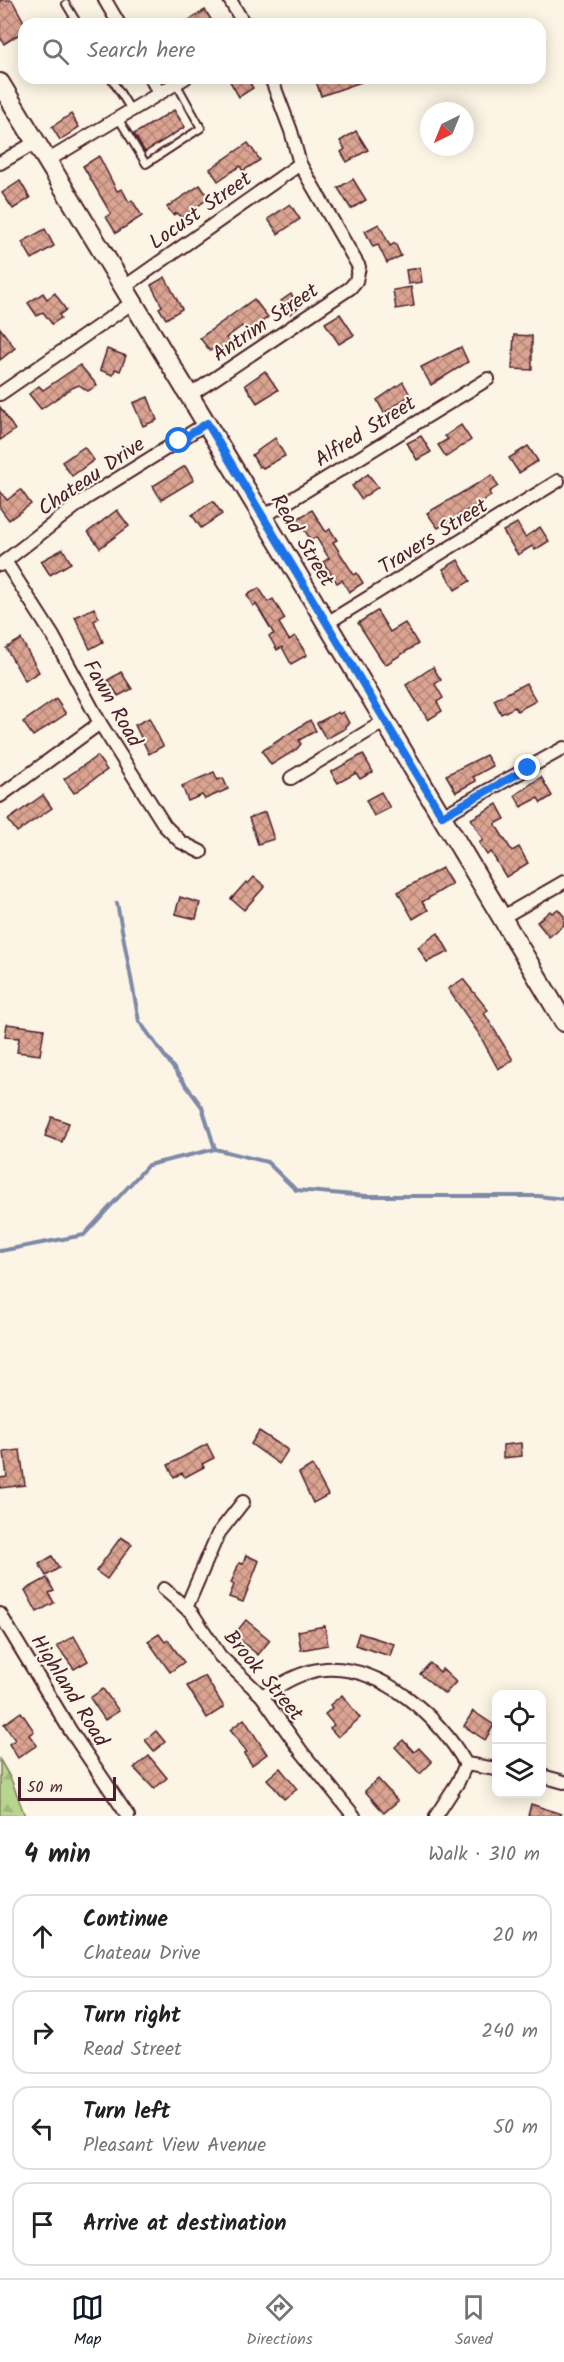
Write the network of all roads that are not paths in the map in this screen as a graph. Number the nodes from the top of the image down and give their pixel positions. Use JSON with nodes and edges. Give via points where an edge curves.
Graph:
{"nodes":[{"id":1,"x":105,"y":0,"type":"edge"},
{"id":2,"x":230,"y":0,"type":"edge"},
{"id":3,"x":66,"y":4,"type":"dead end"},
{"id":4,"x":74,"y":18,"type":"edge"},
{"id":5,"x":116,"y":18,"type":"edge"},
{"id":6,"x":240,"y":18,"type":"edge"},
{"id":7,"x":0,"y":83,"type":"edge"},
{"id":8,"x":115,"y":84,"type":"edge"},
{"id":9,"x":154,"y":84,"type":"edge"},
{"id":10,"x":176,"y":84,"type":"edge"},
{"id":11,"x":182,"y":84,"type":"edge"},
{"id":12,"x":273,"y":84,"type":"edge"},
{"id":13,"x":159,"y":93,"type":"junction"},
{"id":14,"x":131,"y":110,"type":"junction"},
{"id":15,"x":117,"y":118,"type":"junction"},
{"id":16,"x":36,"y":142,"type":"junction"},
{"id":17,"x":47,"y":161,"type":"junction"},
{"id":18,"x":0,"y":163,"type":"edge"},
{"id":19,"x":300,"y":164,"type":"junction"},
{"id":20,"x":127,"y":295,"type":"junction"},
{"id":21,"x":488,"y":379,"type":"dead end"},
{"id":22,"x":0,"y":394,"type":"edge"},
{"id":23,"x":190,"y":395,"type":"junction"},
{"id":24,"x":207,"y":423,"type":"junction"},
{"id":25,"x":558,"y":481,"type":"dead end"},
{"id":26,"x":263,"y":517,"type":"junction"},
{"id":27,"x":3,"y":563,"type":"edge"},
{"id":28,"x":327,"y":623,"type":"junction"},
{"id":29,"x":385,"y":721,"type":"junction"},
{"id":30,"x":100,"y":723,"type":"junction"},
{"id":31,"x":564,"y":748,"type":"edge"},
{"id":32,"x":291,"y":778,"type":"dead end"},
{"id":33,"x":0,"y":796,"type":"edge"},
{"id":34,"x":442,"y":816,"type":"junction"},
{"id":35,"x":201,"y":852,"type":"dead end"},
{"id":36,"x":564,"y":882,"type":"edge"},
{"id":37,"x":503,"y":917,"type":"junction"},
{"id":38,"x":564,"y":1022,"type":"edge"},
{"id":39,"x":243,"y":1502,"type":"dead end"},
{"id":40,"x":164,"y":1590,"type":"dead end"},
{"id":41,"x":186,"y":1608,"type":"junction"},
{"id":42,"x":0,"y":1614,"type":"edge"},
{"id":43,"x":262,"y":1696,"type":"junction"},
{"id":44,"x":466,"y":1764,"type":"junction"},
{"id":45,"x":492,"y":1767,"type":"edge"},
{"id":46,"x":546,"y":1777,"type":"edge"},
{"id":47,"x":564,"y":1782,"type":"edge"},
{"id":48,"x":128,"y":1816,"type":"edge"},
{"id":49,"x":354,"y":1816,"type":"edge"},
{"id":50,"x":436,"y":1816,"type":"edge"}],
"edges":[{"from":1,"to":5,"type":"street"},
{"from":2,"to":6,"type":"street"},
{"from":3,"to":4,"type":"lane"},
{"from":7,"to":16,"type":"main road","name":"Read Street"},
{"from":8,"to":14,"type":"lane"},
{"from":9,"to":13,"type":"street"},
{"from":10,"to":13,"type":"street"},
{"from":11,"to":15,"type":"lane","via":[[201,129],[146,164]]},
{"from":12,"to":19,"type":"street"},
{"from":13,"to":14,"type":"street"},
{"from":14,"to":15,"type":"street"},
{"from":15,"to":17,"type":"street"},
{"from":16,"to":17,"type":"main road","name":"Read Street"},
{"from":16,"to":18,"type":"street"},
{"from":17,"to":20,"type":"main road","name":"Read Street"},
{"from":19,"to":20,"type":"street","name":"Locust Street"},
{"from":19,"to":23,"type":"street","name":"Antrim Street","via":[[359,267],[358,277],[350,288]]},
{"from":20,"to":22,"type":"street","name":"Locust Street"},
{"from":20,"to":23,"type":"main road","name":"Read Street"},
{"from":21,"to":26,"type":"street","name":"Alfred Street"},
{"from":23,"to":24,"type":"main road","name":"Read Street"},
{"from":24,"to":26,"type":"main road","name":"Read Street"},
{"from":24,"to":27,"type":"street","name":"Chateau Drive","via":[[85,499]]},
{"from":25,"to":28,"type":"street","name":"Travers Street"},
{"from":26,"to":28,"type":"main road","name":"Read Street"},
{"from":27,"to":30,"type":"street","name":"Fawn Road","via":[[52,636]]},
{"from":28,"to":29,"type":"main road","name":"Read Street"},
{"from":29,"to":32,"type":"street"},
{"from":29,"to":34,"type":"main road","name":"Read Street"},
{"from":30,"to":33,"type":"street"},
{"from":30,"to":35,"type":"street","name":"Fawn Road","via":[[165,826],[182,842]]},
{"from":31,"to":34,"type":"street"},
{"from":34,"to":37,"type":"main road","name":"Read Street"},
{"from":36,"to":37,"type":"street"},
{"from":37,"to":38,"type":"main road","name":"Read Street"},
{"from":39,"to":41,"type":"street","via":[[218,1534]]},
{"from":40,"to":41,"type":"street","name":"Brook Street"},
{"from":41,"to":43,"type":"street","name":"Brook Street","via":[[220,1656]]},
{"from":42,"to":48,"type":"street","name":"Highland Road"},
{"from":43,"to":44,"type":"street","via":[[304,1674],[324,1669],[350,1671],[412,1699],[441,1729]]},
{"from":43,"to":49,"type":"street","name":"Brook Street"},
{"from":44,"to":45,"type":"street"},
{"from":44,"to":50,"type":"street"},
{"from":46,"to":47,"type":"street"}]}
